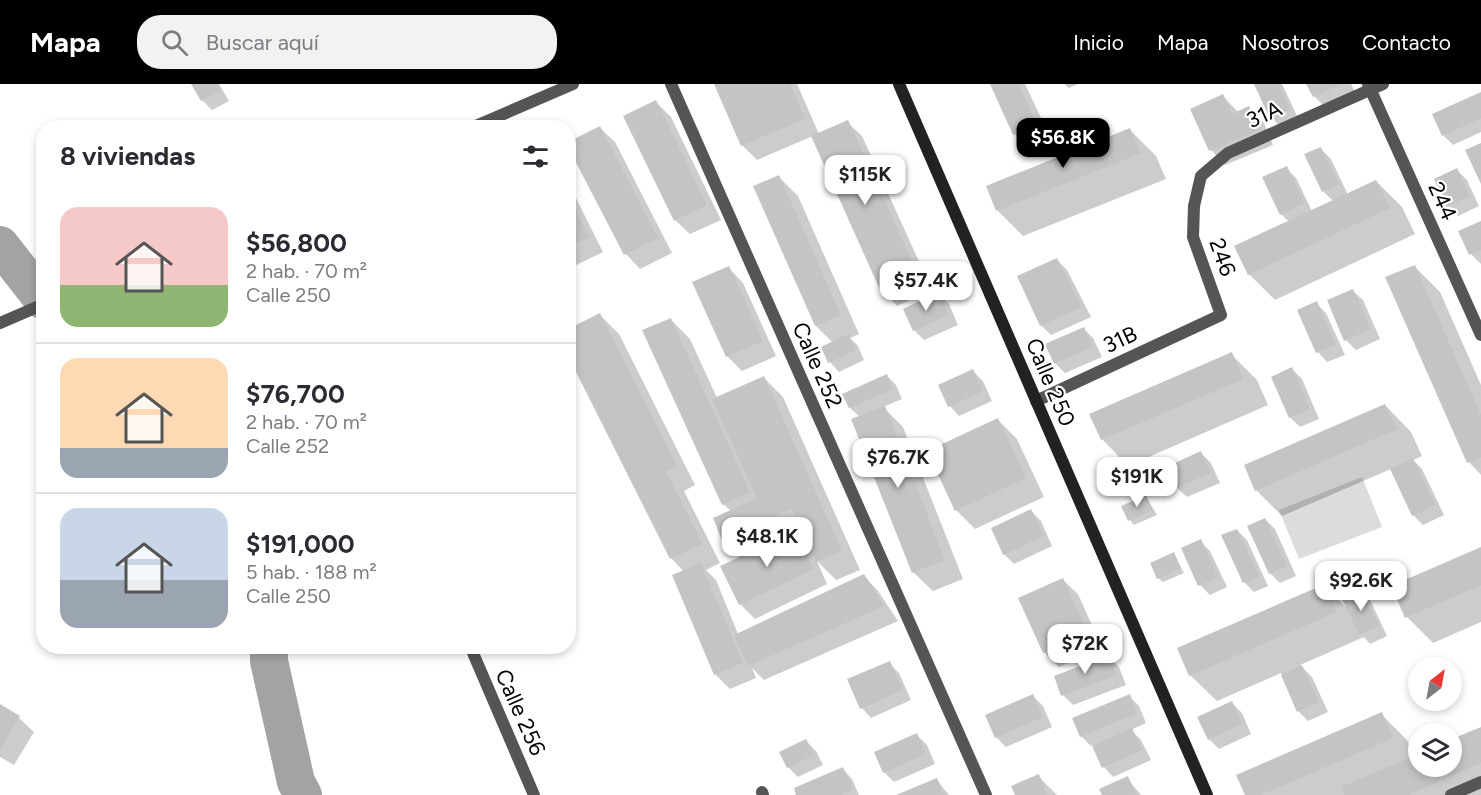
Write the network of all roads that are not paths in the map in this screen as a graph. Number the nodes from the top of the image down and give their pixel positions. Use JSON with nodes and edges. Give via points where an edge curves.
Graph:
{"nodes":[{"id":1,"x":573,"y":84,"type":"edge"},
{"id":2,"x":671,"y":84,"type":"edge"},
{"id":3,"x":899,"y":84,"type":"edge"},
{"id":4,"x":1383,"y":84,"type":"edge"},
{"id":5,"x":1369,"y":87,"type":"edge"},
{"id":6,"x":490,"y":120,"type":"edge"},
{"id":7,"x":1201,"y":176,"type":"joint"},
{"id":8,"x":36,"y":307,"type":"edge"},
{"id":9,"x":1221,"y":315,"type":"joint"},
{"id":10,"x":0,"y":323,"type":"edge"},
{"id":11,"x":1481,"y":335,"type":"edge"},
{"id":12,"x":1036,"y":401,"type":"junction"},
{"id":13,"x":473,"y":654,"type":"edge"},
{"id":14,"x":1481,"y":782,"type":"edge"},
{"id":15,"x":534,"y":795,"type":"edge"},
{"id":16,"x":986,"y":795,"type":"edge"},
{"id":17,"x":1208,"y":795,"type":"edge"},
{"id":18,"x":1451,"y":795,"type":"edge"}],
"edges":[{"from":1,"to":6,"type":"street"},
{"from":2,"to":16,"type":"street","name":"Calle 252"},
{"from":3,"to":12,"type":"main road","name":"Calle 250"},
{"from":4,"to":5,"type":"street","name":"31A"},
{"from":5,"to":7,"type":"street","name":"31A","via":[[1228,153]]},
{"from":5,"to":11,"type":"street","name":"244"},
{"from":7,"to":9,"type":"street","name":"246","via":[[1194,206],[1193,237]]},
{"from":8,"to":10,"type":"street"},
{"from":9,"to":12,"type":"street","name":"31B"},
{"from":12,"to":17,"type":"main road","name":"Calle 250"},
{"from":13,"to":15,"type":"street","name":"Calle 256"},
{"from":14,"to":18,"type":"street"}]}
